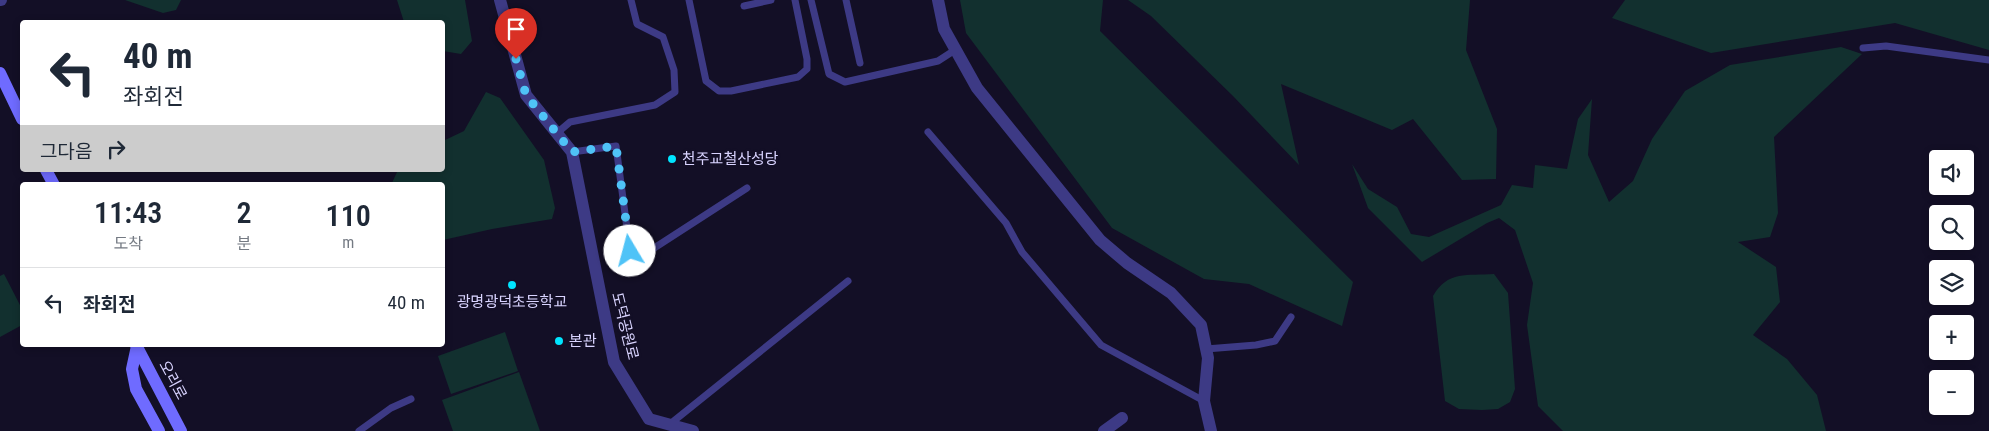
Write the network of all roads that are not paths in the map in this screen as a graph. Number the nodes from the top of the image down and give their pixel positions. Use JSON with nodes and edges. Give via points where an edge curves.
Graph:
{"nodes":[{"id":1,"x":500,"y":0,"type":"edge"},
{"id":2,"x":631,"y":0,"type":"edge"},
{"id":3,"x":689,"y":0,"type":"edge"},
{"id":4,"x":771,"y":0,"type":"edge"},
{"id":5,"x":795,"y":0,"type":"edge"},
{"id":6,"x":811,"y":0,"type":"edge"},
{"id":7,"x":846,"y":0,"type":"edge"},
{"id":8,"x":938,"y":0,"type":"edge"},
{"id":9,"x":744,"y":6,"type":"dead end"},
{"id":10,"x":1863,"y":48,"type":"dead end"},
{"id":11,"x":954,"y":50,"type":"junction"},
{"id":12,"x":1989,"y":60,"type":"edge"},
{"id":13,"x":860,"y":63,"type":"dead end"},
{"id":14,"x":0,"y":73,"type":"edge"},
{"id":15,"x":20,"y":115,"type":"edge"},
{"id":16,"x":928,"y":132,"type":"dead end"},
{"id":17,"x":557,"y":133,"type":"junction"},
{"id":18,"x":572,"y":152,"type":"junction"},
{"id":19,"x":747,"y":188,"type":"dead end"},
{"id":20,"x":848,"y":281,"type":"dead end"},
{"id":21,"x":1291,"y":317,"type":"dead end"},
{"id":22,"x":137,"y":347,"type":"edge"},
{"id":23,"x":138,"y":347,"type":"edge"},
{"id":24,"x":1206,"y":349,"type":"junction"},
{"id":25,"x":411,"y":399,"type":"dead end"},
{"id":26,"x":1204,"y":401,"type":"junction"},
{"id":27,"x":1122,"y":418,"type":"dead end"},
{"id":28,"x":670,"y":425,"type":"junction"},
{"id":29,"x":159,"y":431,"type":"edge"},
{"id":30,"x":181,"y":431,"type":"edge"},
{"id":31,"x":360,"y":431,"type":"edge"},
{"id":32,"x":693,"y":431,"type":"edge"},
{"id":33,"x":1104,"y":431,"type":"edge"},
{"id":34,"x":1211,"y":431,"type":"edge"}],
"edges":[{"from":1,"to":17,"type":"street","name":"도덕공원로","via":[[526,95]]},
{"from":2,"to":17,"type":"lane","via":[[637,24],[663,37],[674,70],[675,92],[655,105],[570,122]]},
{"from":3,"to":5,"type":"lane","via":[[706,81],[719,91],[731,91],[798,78],[807,69]]},
{"from":4,"to":9,"type":"lane"},
{"from":6,"to":11,"type":"lane","via":[[829,74],[846,82],[938,61]]},
{"from":7,"to":13,"type":"lane"},
{"from":8,"to":11,"type":"street","via":[[944,29]]},
{"from":10,"to":12,"type":"lane","via":[[1886,46]]},
{"from":11,"to":24,"type":"street","via":[[977,88],[1100,240],[1171,293],[1201,325]]},
{"from":14,"to":15,"type":"main road"},
{"from":16,"to":26,"type":"lane","via":[[1006,223],[1022,252],[1100,345]]},
{"from":17,"to":18,"type":"street","name":"도덕공원로"},
{"from":18,"to":19,"type":"lane","via":[[616,146],[630,251],[648,252]]},
{"from":18,"to":28,"type":"street","name":"도덕공원로","via":[[614,362],[649,419]]},
{"from":20,"to":28,"type":"lane"},
{"from":21,"to":24,"type":"lane","via":[[1275,341]]},
{"from":22,"to":29,"type":"main road","via":[[132,370],[136,389]]},
{"from":23,"to":30,"type":"main road","name":"오리로"},
{"from":24,"to":26,"type":"street"},
{"from":25,"to":31,"type":"lane","via":[[391,408]]},
{"from":26,"to":34,"type":"street"},
{"from":27,"to":33,"type":"street"},
{"from":28,"to":32,"type":"street","name":"도덕공원로"}]}
